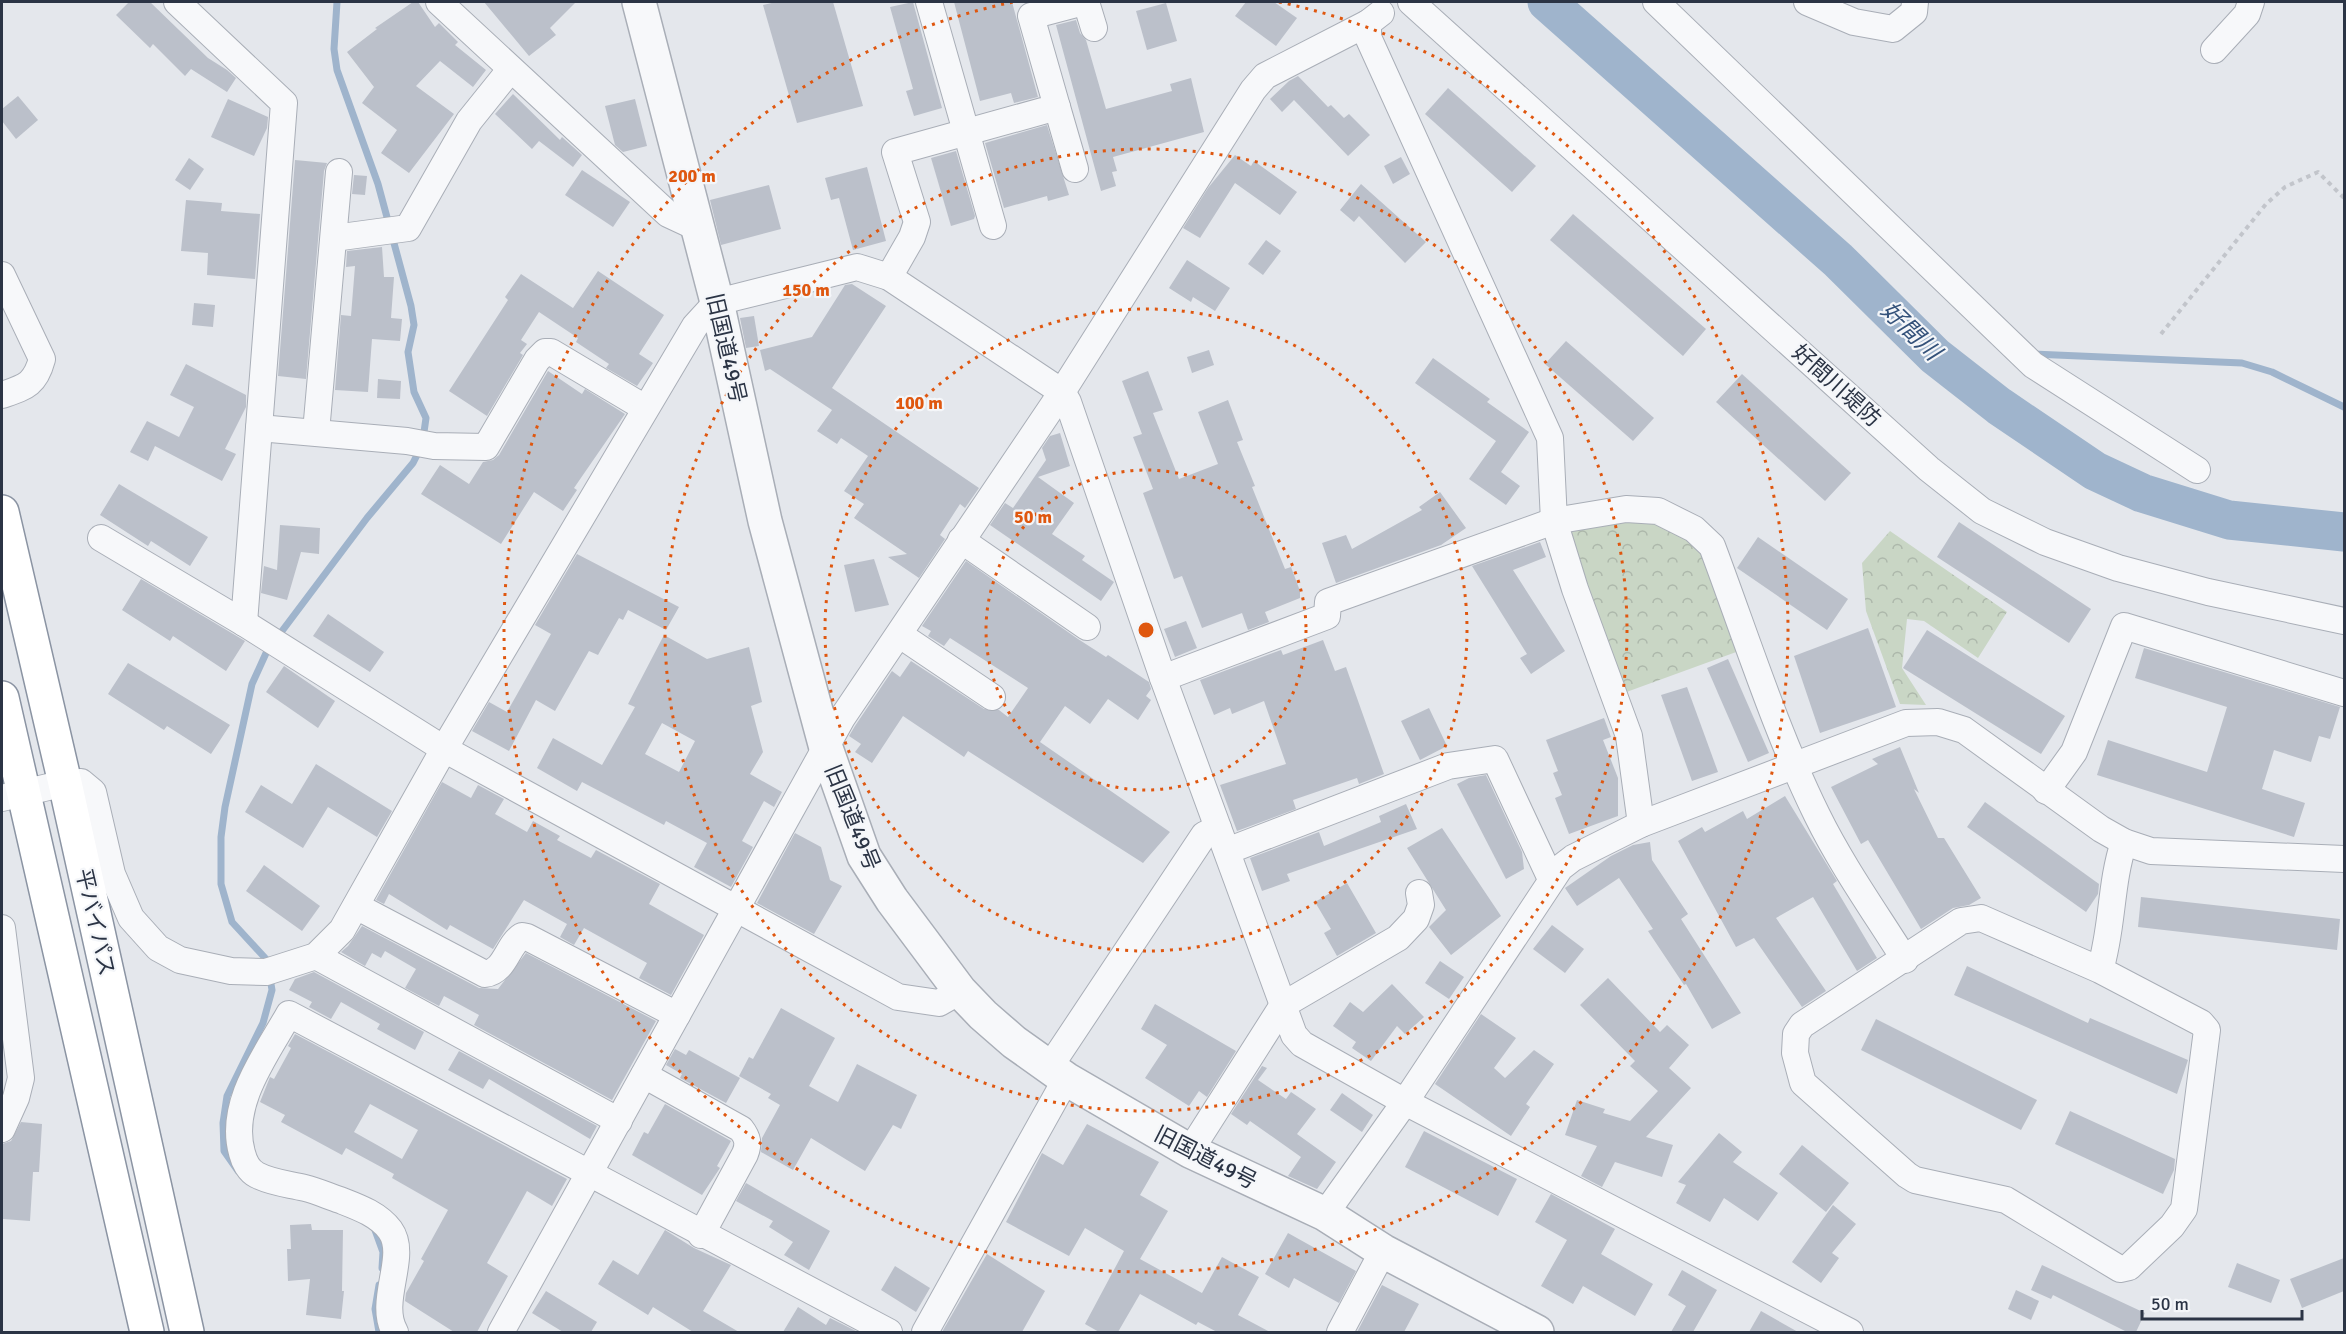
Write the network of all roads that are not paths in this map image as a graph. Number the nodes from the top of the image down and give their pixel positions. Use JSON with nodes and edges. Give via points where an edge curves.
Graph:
{"nodes":[{"id":1,"x":439,"y":2,"type":"edge"},
{"id":2,"x":639,"y":2,"type":"edge"},
{"id":3,"x":929,"y":2,"type":"edge"},
{"id":4,"x":1085,"y":2,"type":"edge"},
{"id":5,"x":1411,"y":2,"type":"edge"},
{"id":6,"x":1656,"y":2,"type":"edge"},
{"id":7,"x":1807,"y":2,"type":"edge"},
{"id":8,"x":1915,"y":2,"type":"edge"},
{"id":9,"x":2251,"y":2,"type":"edge"},
{"id":10,"x":186,"y":4,"type":"edge"},
{"id":11,"x":1094,"y":28,"type":"dead end"},
{"id":12,"x":2214,"y":50,"type":"dead end"},
{"id":13,"x":510,"y":70,"type":"junction"},
{"id":14,"x":1057,"y":106,"type":"junction"},
{"id":15,"x":967,"y":132,"type":"junction"},
{"id":16,"x":1075,"y":169,"type":"dead end"},
{"id":17,"x":339,"y":172,"type":"dead end"},
{"id":18,"x":993,"y":226,"type":"dead end"},
{"id":19,"x":698,"y":228,"type":"junction"},
{"id":20,"x":333,"y":238,"type":"junction"},
{"id":21,"x":2,"y":276,"type":"edge"},
{"id":22,"x":890,"y":277,"type":"junction"},
{"id":23,"x":717,"y":302,"type":"junction"},
{"id":24,"x":1062,"y":392,"type":"junction"},
{"id":25,"x":2,"y":395,"type":"edge"},
{"id":26,"x":645,"y":408,"type":"junction"},
{"id":27,"x":259,"y":428,"type":"junction"},
{"id":28,"x":316,"y":432,"type":"junction"},
{"id":29,"x":2197,"y":470,"type":"dead end"},
{"id":30,"x":2,"y":512,"type":"edge"},
{"id":31,"x":1554,"y":521,"type":"junction"},
{"id":32,"x":101,"y":538,"type":"dead end"},
{"id":33,"x":961,"y":540,"type":"junction"},
{"id":34,"x":2344,"y":621,"type":"edge"},
{"id":35,"x":244,"y":623,"type":"junction"},
{"id":36,"x":1087,"y":627,"type":"dead end"},
{"id":37,"x":900,"y":635,"type":"junction"},
{"id":38,"x":1163,"y":678,"type":"junction"},
{"id":39,"x":2344,"y":693,"type":"edge"},
{"id":40,"x":992,"y":697,"type":"dead end"},
{"id":41,"x":2,"y":698,"type":"edge"},
{"id":42,"x":444,"y":748,"type":"junction"},
{"id":43,"x":826,"y":748,"type":"junction"},
{"id":44,"x":1795,"y":765,"type":"junction"},
{"id":45,"x":65,"y":783,"type":"junction"},
{"id":46,"x":2046,"y":790,"type":"junction"},
{"id":47,"x":13,"y":796,"type":"edge"},
{"id":48,"x":1641,"y":824,"type":"junction"},
{"id":49,"x":1223,"y":839,"type":"junction"},
{"id":50,"x":2124,"y":842,"type":"junction"},
{"id":51,"x":2344,"y":859,"type":"edge"},
{"id":52,"x":1551,"y":879,"type":"junction"},
{"id":53,"x":1419,"y":893,"type":"dead end"},
{"id":54,"x":356,"y":906,"type":"junction"},
{"id":55,"x":736,"y":906,"type":"junction"},
{"id":56,"x":2,"y":928,"type":"edge"},
{"id":57,"x":316,"y":956,"type":"junction"},
{"id":58,"x":1905,"y":960,"type":"junction"},
{"id":59,"x":2100,"y":970,"type":"junction"},
{"id":60,"x":960,"y":991,"type":"junction"},
{"id":61,"x":1283,"y":1005,"type":"junction"},
{"id":62,"x":677,"y":1015,"type":"junction"},
{"id":63,"x":1057,"y":1073,"type":"junction"},
{"id":64,"x":644,"y":1075,"type":"junction"},
{"id":65,"x":1405,"y":1102,"type":"junction"},
{"id":66,"x":619,"y":1121,"type":"junction"},
{"id":67,"x":2,"y":1129,"type":"edge"},
{"id":68,"x":1191,"y":1151,"type":"junction"},
{"id":69,"x":590,"y":1174,"type":"junction"},
{"id":70,"x":1324,"y":1214,"type":"junction"},
{"id":71,"x":702,"y":1235,"type":"junction"},
{"id":72,"x":1383,"y":1251,"type":"junction"},
{"id":73,"x":147,"y":1332,"type":"edge"},
{"id":74,"x":188,"y":1332,"type":"edge"},
{"id":75,"x":394,"y":1332,"type":"edge"},
{"id":76,"x":501,"y":1332,"type":"edge"},
{"id":77,"x":889,"y":1332,"type":"edge"},
{"id":78,"x":925,"y":1332,"type":"edge"},
{"id":79,"x":1340,"y":1332,"type":"edge"},
{"id":80,"x":1537,"y":1332,"type":"edge"},
{"id":81,"x":1850,"y":1332,"type":"edge"}],
"edges":[{"from":1,"to":13,"type":"street"},
{"from":2,"to":19,"type":"street","name":"旧国道49号"},
{"from":3,"to":15,"type":"street"},
{"from":4,"to":11,"type":"street"},
{"from":4,"to":14,"type":"street","via":[[1031,16]]},
{"from":5,"to":34,"type":"street","name":"好間川堤防","via":[[1929,469],[1982,510],[2045,542],[2118,568]]},
{"from":6,"to":29,"type":"street","via":[[2033,365]]},
{"from":7,"to":8,"type":"street","via":[[1854,22],[1893,29],[1914,12]]},
{"from":9,"to":12,"type":"street","via":[[2247,14]]},
{"from":10,"to":27,"type":"street","via":[[284,103]]},
{"from":13,"to":19,"type":"street","via":[[668,214]]},
{"from":13,"to":20,"type":"street","via":[[470,121],[413,222],[394,231]]},
{"from":14,"to":15,"type":"street"},
{"from":14,"to":16,"type":"street"},
{"from":15,"to":18,"type":"street"},
{"from":15,"to":22,"type":"street","via":[[895,152],[917,222]]},
{"from":17,"to":20,"type":"street"},
{"from":19,"to":23,"type":"street","name":"旧国道49号"},
{"from":20,"to":28,"type":"street"},
{"from":21,"to":25,"type":"street","via":[[42,359],[38,374],[26,386]]},
{"from":22,"to":23,"type":"street","via":[[857,267]]},
{"from":22,"to":24,"type":"street"},
{"from":23,"to":26,"type":"street","via":[[695,326]]},
{"from":23,"to":43,"type":"street","name":"旧国道49号","via":[[765,521]]},
{"from":24,"to":31,"type":"street","via":[[1264,76],[1374,18],[1368,37],[1550,438]]},
{"from":24,"to":33,"type":"street"},
{"from":24,"to":38,"type":"street"},
{"from":26,"to":28,"type":"street","via":[[545,352],[486,447],[434,446]]},
{"from":26,"to":42,"type":"street"},
{"from":27,"to":28,"type":"street"},
{"from":27,"to":35,"type":"street"},
{"from":30,"to":45,"type":"highway","name":"平バイパス"},
{"from":31,"to":38,"type":"street","via":[[1328,602],[1327,616]]},
{"from":31,"to":44,"type":"street","via":[[1626,509],[1658,511],[1694,529],[1713,546]]},
{"from":31,"to":48,"type":"street","via":[[1629,736]]},
{"from":32,"to":35,"type":"street"},
{"from":33,"to":36,"type":"street"},
{"from":33,"to":37,"type":"street"},
{"from":35,"to":42,"type":"street"},
{"from":37,"to":40,"type":"street"},
{"from":37,"to":43,"type":"street","via":[[842,718]]},
{"from":38,"to":49,"type":"street"},
{"from":39,"to":46,"type":"street","via":[[2124,626],[2074,752]]},
{"from":41,"to":47,"type":"highway","name":"平バイパス"},
{"from":42,"to":54,"type":"street"},
{"from":42,"to":55,"type":"street"},
{"from":43,"to":55,"type":"street"},
{"from":43,"to":60,"type":"street","name":"旧国道49号","via":[[864,856],[916,935]]},
{"from":44,"to":46,"type":"street","via":[[1906,723],[1938,722],[1964,730]]},
{"from":44,"to":48,"type":"street"},
{"from":44,"to":58,"type":"street","via":[[1840,858]]},
{"from":45,"to":47,"type":"street"},
{"from":45,"to":57,"type":"street","via":[[81,782],[93,792],[112,874],[131,918],[158,948],[180,960],[231,971],[276,969]]},
{"from":45,"to":74,"type":"highway","name":"平バイパス"},
{"from":46,"to":50,"type":"street"},
{"from":47,"to":73,"type":"highway","name":"平バイパス"},
{"from":48,"to":52,"type":"street","via":[[1573,858]]},
{"from":49,"to":52,"type":"street","via":[[1448,766],[1495,759]]},
{"from":49,"to":61,"type":"street"},
{"from":49,"to":63,"type":"street","via":[[1204,835]]},
{"from":50,"to":51,"type":"street","via":[[2151,851]]},
{"from":50,"to":59,"type":"street","via":[[2115,870]]},
{"from":52,"to":65,"type":"street"},
{"from":53,"to":61,"type":"street","via":[[1421,905],[1416,920],[1398,938]]},
{"from":54,"to":57,"type":"street","via":[[337,937]]},
{"from":54,"to":62,"type":"street","via":[[485,974],[496,970],[516,939],[527,937]]},
{"from":55,"to":60,"type":"street","via":[[898,997],[939,1003]]},
{"from":55,"to":62,"type":"street"},
{"from":56,"to":67,"type":"street","via":[[21,1078]]},
{"from":57,"to":66,"type":"street"},
{"from":58,"to":59,"type":"street","via":[[1961,921],[1981,918]]},
{"from":58,"to":59,"type":"street","via":[[1798,1030],[1795,1053],[1803,1083],[1915,1180],[2006,1200],[2120,1269],[2127,1268],[2172,1226],[2184,1209],[2207,1030],[2201,1023]]},
{"from":60,"to":63,"type":"street","name":"旧国道49号","via":[[983,1015]]},
{"from":61,"to":65,"type":"street","via":[[1294,1035],[1302,1044]]},
{"from":61,"to":68,"type":"street"},
{"from":62,"to":64,"type":"street"},
{"from":63,"to":68,"type":"street","name":"旧国道49号"},
{"from":63,"to":78,"type":"street"},
{"from":64,"to":66,"type":"street"},
{"from":64,"to":71,"type":"street","via":[[746,1135],[745,1154]]},
{"from":65,"to":70,"type":"street"},
{"from":65,"to":81,"type":"street"},
{"from":66,"to":69,"type":"street"},
{"from":68,"to":70,"type":"street","name":"旧国道49号"},
{"from":69,"to":71,"type":"street"},
{"from":69,"to":75,"type":"street","via":[[289,1014],[244,1102],[238,1131],[244,1160],[255,1174],[348,1203],[370,1213],[389,1230],[395,1254],[387,1308]]},
{"from":69,"to":76,"type":"street"},
{"from":70,"to":72,"type":"street","name":"旧国道49号"},
{"from":71,"to":77,"type":"street"},
{"from":72,"to":79,"type":"street"},
{"from":72,"to":80,"type":"street","name":"旧国道49号"}]}
